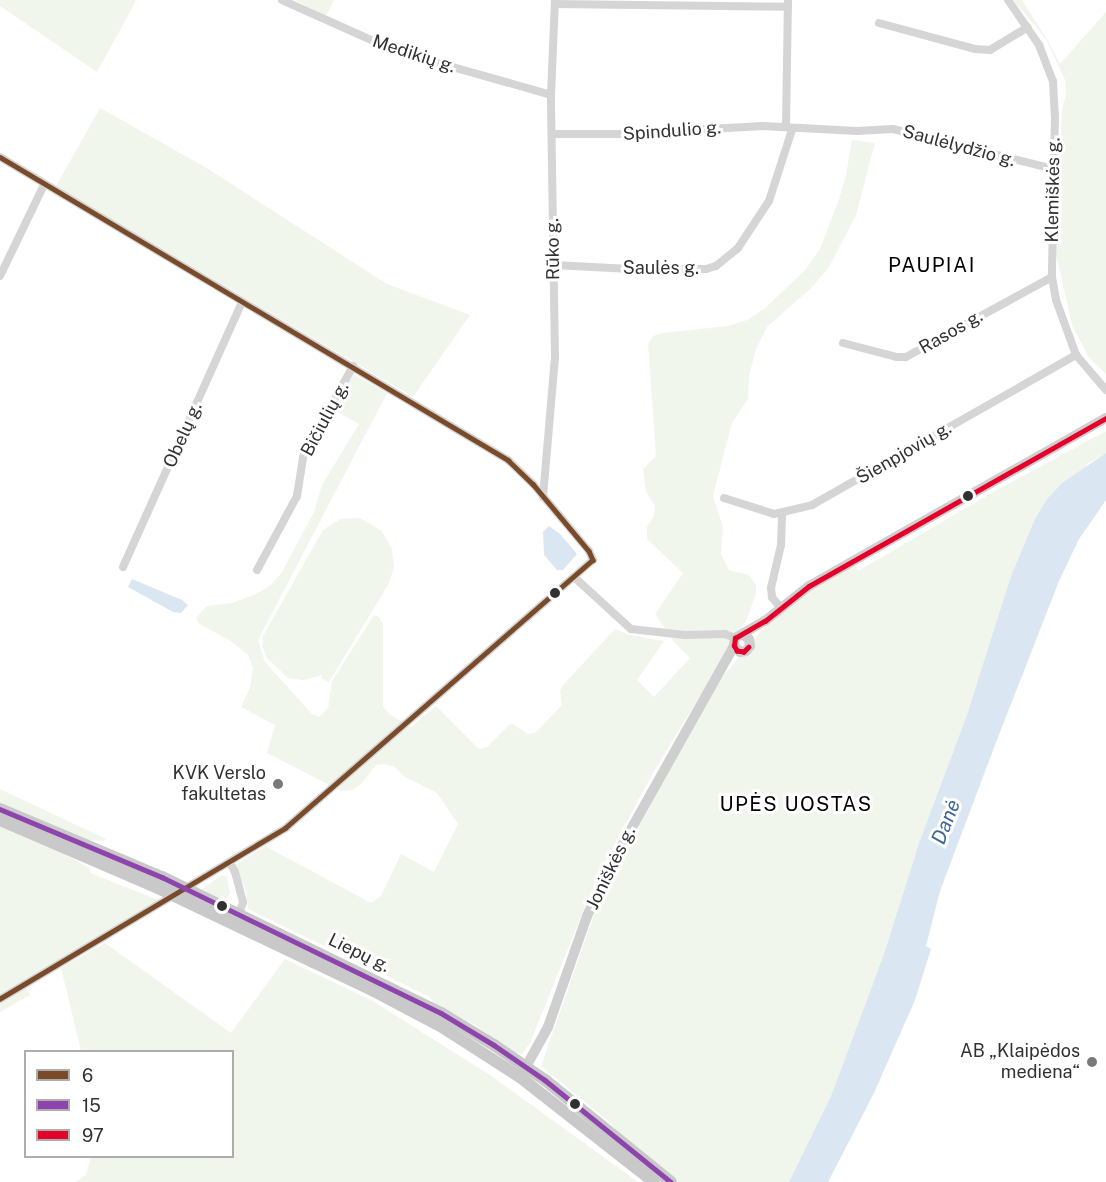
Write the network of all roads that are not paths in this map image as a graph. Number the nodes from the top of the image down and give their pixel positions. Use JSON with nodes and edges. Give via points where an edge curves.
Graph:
{"nodes":[{"id":1,"x":282,"y":0,"type":"edge"},
{"id":2,"x":1008,"y":0,"type":"edge"},
{"id":3,"x":555,"y":2,"type":"edge"},
{"id":4,"x":683,"y":3,"type":"edge"},
{"id":5,"x":788,"y":4,"type":"edge"},
{"id":6,"x":879,"y":23,"type":"dead end"},
{"id":7,"x":1028,"y":27,"type":"junction"},
{"id":8,"x":551,"y":95,"type":"junction"},
{"id":9,"x":789,"y":128,"type":"junction"},
{"id":10,"x":552,"y":134,"type":"junction"},
{"id":11,"x":0,"y":157,"type":"edge"},
{"id":12,"x":1053,"y":170,"type":"junction"},
{"id":13,"x":44,"y":185,"type":"junction"},
{"id":14,"x":3,"y":262,"type":"edge"},
{"id":15,"x":553,"y":265,"type":"junction"},
{"id":16,"x":0,"y":276,"type":"edge"},
{"id":17,"x":1052,"y":277,"type":"junction"},
{"id":18,"x":242,"y":302,"type":"junction"},
{"id":19,"x":843,"y":343,"type":"dead end"},
{"id":20,"x":1076,"y":355,"type":"junction"},
{"id":21,"x":353,"y":366,"type":"junction"},
{"id":22,"x":1097,"y":379,"type":"junction"},
{"id":23,"x":1106,"y":385,"type":"edge"},
{"id":24,"x":1106,"y":390,"type":"edge"},
{"id":25,"x":1106,"y":418,"type":"edge"},
{"id":26,"x":543,"y":497,"type":"junction"},
{"id":27,"x":724,"y":498,"type":"dead end"},
{"id":28,"x":782,"y":514,"type":"junction"},
{"id":29,"x":123,"y":567,"type":"dead end"},
{"id":30,"x":256,"y":570,"type":"dead end"},
{"id":31,"x":574,"y":577,"type":"junction"},
{"id":32,"x":780,"y":607,"type":"junction"},
{"id":33,"x":740,"y":643,"type":"junction"},
{"id":34,"x":0,"y":809,"type":"edge"},
{"id":35,"x":0,"y":820,"type":"edge"},
{"id":36,"x":230,"y":863,"type":"junction"},
{"id":37,"x":187,"y":889,"type":"junction"},
{"id":38,"x":176,"y":896,"type":"junction"},
{"id":39,"x":239,"y":914,"type":"junction"},
{"id":40,"x":0,"y":999,"type":"edge"},
{"id":41,"x":524,"y":1072,"type":"junction"},
{"id":42,"x":654,"y":1182,"type":"edge"},
{"id":43,"x":671,"y":1182,"type":"edge"}],
"edges":[{"from":1,"to":8,"type":"street","name":"Medikių g.","via":[[396,51]]},
{"from":2,"to":7,"type":"street","name":"Klemiškės g."},
{"from":3,"to":4,"type":"street"},
{"from":3,"to":8,"type":"street","name":"Rūko g."},
{"from":4,"to":5,"type":"street"},
{"from":5,"to":9,"type":"street","name":"Saulės g."},
{"from":6,"to":7,"type":"street","via":[[990,50]]},
{"from":7,"to":12,"type":"street","name":"Klemiškės g.","via":[[1053,81]]},
{"from":8,"to":10,"type":"street","name":"Rūko g."},
{"from":9,"to":10,"type":"street","name":"Spindulio g."},
{"from":9,"to":12,"type":"street","name":"Saulėlydžio g.","via":[[908,131]]},
{"from":9,"to":15,"type":"street","name":"Saulės g.","via":[[769,201],[738,248],[716,266],[631,269]]},
{"from":10,"to":15,"type":"street","name":"Rūko g."},
{"from":11,"to":13,"type":"street"},
{"from":12,"to":17,"type":"street","name":"Klemiškės g."},
{"from":13,"to":14,"type":"street"},
{"from":13,"to":18,"type":"street"},
{"from":14,"to":16,"type":"street"},
{"from":15,"to":26,"type":"street","name":"Rūko g.","via":[[555,357]]},
{"from":17,"to":19,"type":"street","name":"Rasos g.","via":[[906,357]]},
{"from":17,"to":20,"type":"street","name":"Klemiškės g.","via":[[1063,324]]},
{"from":18,"to":21,"type":"street"},
{"from":18,"to":29,"type":"street","name":"Obelų g."},
{"from":20,"to":22,"type":"street","name":"Klemiškės g."},
{"from":20,"to":28,"type":"street","name":"Šienpjovių g.","via":[[812,506]]},
{"from":21,"to":26,"type":"street","via":[[508,460]]},
{"from":21,"to":30,"type":"street","name":"Bičiulių g.","via":[[303,457],[297,496]]},
{"from":22,"to":23,"type":"street","name":"Klemiškės g."},
{"from":22,"to":24,"type":"street","name":"Klemiškės g."},
{"from":25,"to":32,"type":"main road","name":"Joniškės g.","via":[[954,501]]},
{"from":26,"to":31,"type":"street","via":[[592,555],[593,560]]},
{"from":27,"to":28,"type":"street"},
{"from":28,"to":32,"type":"street","via":[[782,545],[771,588]]},
{"from":31,"to":33,"type":"street","via":[[631,629],[685,635],[725,634]]},
{"from":31,"to":36,"type":"street","via":[[286,828]]},
{"from":32,"to":33,"type":"main road","name":"Joniškės g."},
{"from":33,"to":41,"type":"main road","name":"Joniškės g.","via":[[642,807],[598,890],[548,1027]]},
{"from":34,"to":37,"type":"main road","name":"Liepų g."},
{"from":35,"to":38,"type":"main road","name":"Liepų g."},
{"from":36,"to":37,"type":"street"},
{"from":36,"to":39,"type":"street","via":[[243,902]]},
{"from":37,"to":38,"type":"street"},
{"from":37,"to":39,"type":"main road","name":"Liepų g."},
{"from":38,"to":40,"type":"street"},
{"from":38,"to":41,"type":"main road","name":"Liepų g.","via":[[374,991]]},
{"from":39,"to":41,"type":"main road","name":"Liepų g.","via":[[441,1013]]},
{"from":41,"to":42,"type":"main road","name":"Liepų g."},
{"from":41,"to":43,"type":"main road","name":"Liepų g."}]}
